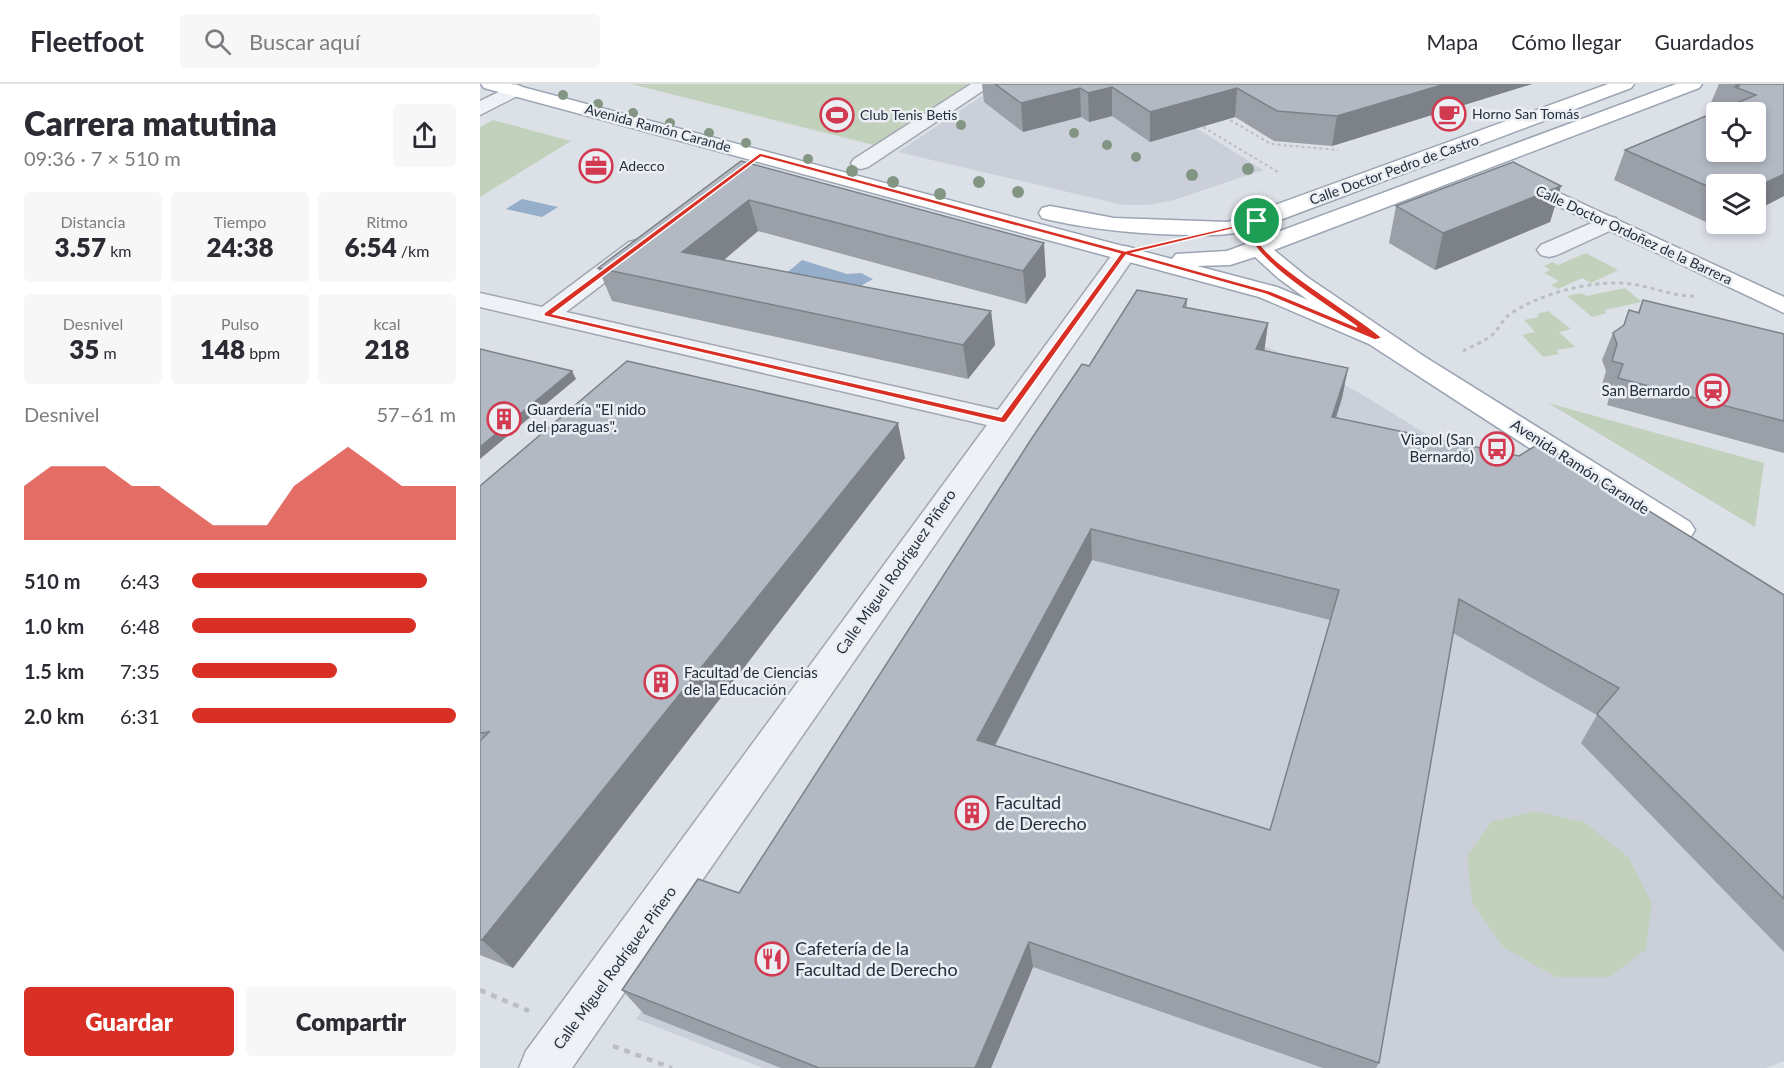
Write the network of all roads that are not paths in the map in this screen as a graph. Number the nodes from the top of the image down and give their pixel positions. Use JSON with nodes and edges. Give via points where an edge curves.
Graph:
{"nodes":[{"id":1,"x":490,"y":84,"type":"edge"},
{"id":2,"x":555,"y":84,"type":"edge"},
{"id":3,"x":984,"y":84,"type":"edge"},
{"id":4,"x":1625,"y":84,"type":"edge"},
{"id":5,"x":1693,"y":84,"type":"edge"},
{"id":6,"x":515,"y":90,"type":"junction"},
{"id":7,"x":480,"y":109,"type":"edge"},
{"id":8,"x":1452,"y":149,"type":"junction"},
{"id":9,"x":760,"y":155,"type":"junction"},
{"id":10,"x":861,"y":163,"type":"junction"},
{"id":11,"x":1482,"y":163,"type":"junction"},
{"id":12,"x":732,"y":176,"type":"edge"},
{"id":13,"x":929,"y":181,"type":"dead end"},
{"id":14,"x":1031,"y":208,"type":"dead end"},
{"id":15,"x":1257,"y":221,"type":"junction"},
{"id":16,"x":1608,"y":223,"type":"junction"},
{"id":17,"x":1224,"y":228,"type":"junction"},
{"id":18,"x":658,"y":231,"type":"edge"},
{"id":19,"x":1258,"y":248,"type":"junction"},
{"id":20,"x":1548,"y":250,"type":"dead end"},
{"id":21,"x":1125,"y":253,"type":"junction"},
{"id":22,"x":480,"y":300,"type":"edge"},
{"id":23,"x":1784,"y":306,"type":"edge"},
{"id":24,"x":547,"y":315,"type":"junction"},
{"id":25,"x":1378,"y":338,"type":"junction"},
{"id":26,"x":1003,"y":420,"type":"junction"},
{"id":27,"x":1699,"y":543,"type":"edge"},
{"id":28,"x":543,"y":1068,"type":"edge"}],
"edges":[{"from":1,"to":6,"type":"main road","name":"Avenida Ramón Carande"},
{"from":2,"to":10,"type":"main road","name":"Avenida Ramón Carande"},
{"from":3,"to":10,"type":"street"},
{"from":4,"to":8,"type":"main road","name":"Calle Doctor Pedro de Castro"},
{"from":5,"to":11,"type":"main road","name":"Calle Doctor Pedro de Castro"},
{"from":6,"to":7,"type":"street"},
{"from":6,"to":9,"type":"main road","name":"Avenida Ramón Carande"},
{"from":8,"to":11,"type":"main road","name":"Calle Doctor Ordoñez de la Barrera"},
{"from":8,"to":15,"type":"main road","name":"Calle Doctor Pedro de Castro"},
{"from":9,"to":12,"type":"street"},
{"from":9,"to":21,"type":"main road","name":"Avenida Ramón Carande"},
{"from":10,"to":13,"type":"main road","name":"Avenida Ramón Carande"},
{"from":11,"to":16,"type":"main road","name":"Calle Doctor Ordoñez de la Barrera"},
{"from":11,"to":19,"type":"main road","name":"Calle Doctor Pedro de Castro"},
{"from":14,"to":17,"type":"main road","via":[[1065,217],[1160,228]]},
{"from":15,"to":17,"type":"main road","name":"Calle Doctor Pedro de Castro"},
{"from":15,"to":19,"type":"main road","via":[[1252,236]]},
{"from":16,"to":20,"type":"street"},
{"from":16,"to":23,"type":"main road","name":"Calle Doctor Ordoñez de la Barrera"},
{"from":17,"to":21,"type":"main road","name":"Calle Doctor Pedro de Castro"},
{"from":18,"to":24,"type":"street"},
{"from":19,"to":21,"type":"main road","name":"Calle Doctor Pedro de Castro","via":[[1230,258],[1196,260]]},
{"from":19,"to":25,"type":"main road","name":"Avenida Ramón Carande"},
{"from":21,"to":25,"type":"main road","name":"Avenida Ramón Carande","via":[[1268,292]]},
{"from":21,"to":26,"type":"street","name":"Calle Miguel Rodríguez Piñero"},
{"from":22,"to":24,"type":"street"},
{"from":24,"to":26,"type":"street"},
{"from":25,"to":27,"type":"main road","name":"Avenida Ramón Carande"},
{"from":26,"to":28,"type":"street","name":"Calle Miguel Rodríguez Piñero"}]}
